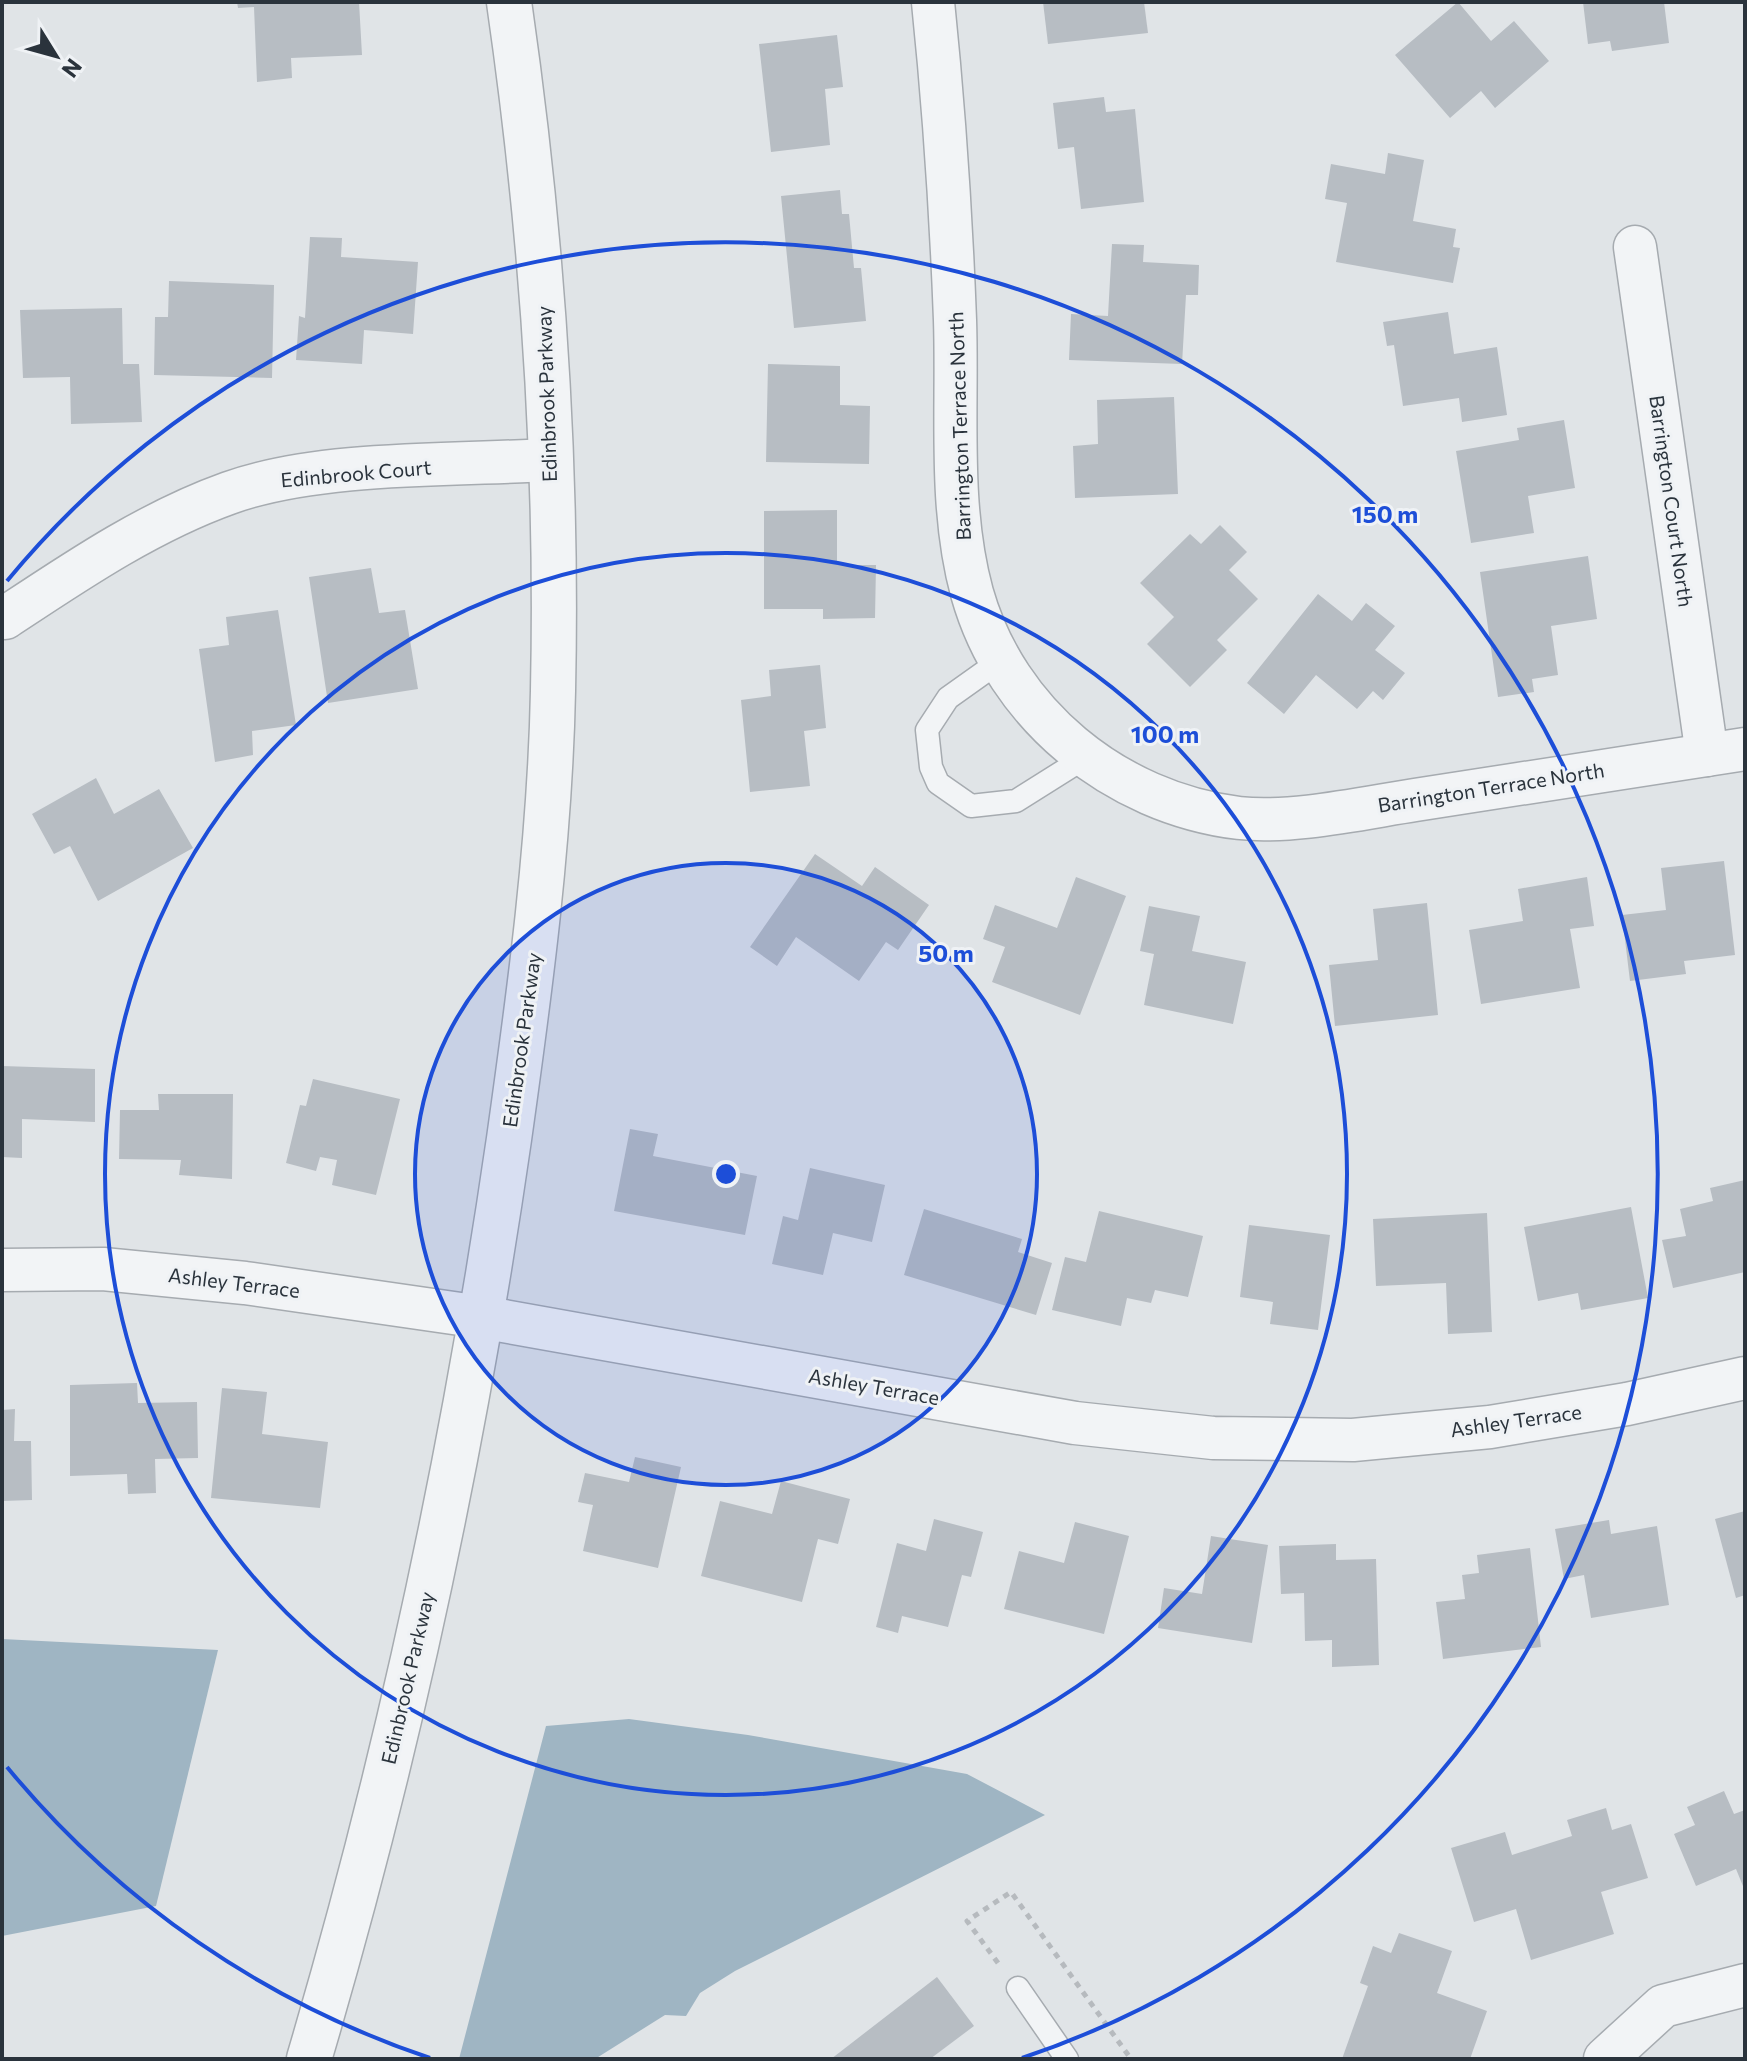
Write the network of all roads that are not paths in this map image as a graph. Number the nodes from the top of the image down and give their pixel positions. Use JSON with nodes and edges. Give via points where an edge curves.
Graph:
{"nodes":[{"id":1,"x":509,"y":2,"type":"edge"},
{"id":2,"x":933,"y":2,"type":"edge"},
{"id":3,"x":1635,"y":247,"type":"dead end"},
{"id":4,"x":551,"y":460,"type":"junction"},
{"id":5,"x":5,"y":618,"type":"dead end"},
{"id":6,"x":1000,"y":661,"type":"junction"},
{"id":7,"x":1726,"y":752,"type":"edge"},
{"id":8,"x":1086,"y":757,"type":"junction"},
{"id":9,"x":2,"y":1270,"type":"edge"},
{"id":10,"x":481,"y":1317,"type":"junction"},
{"id":11,"x":1745,"y":1378,"type":"edge"},
{"id":12,"x":1745,"y":1985,"type":"edge"},
{"id":13,"x":1018,"y":1988,"type":"dead end"},
{"id":14,"x":309,"y":2059,"type":"edge"},
{"id":15,"x":1067,"y":2059,"type":"edge"},
{"id":16,"x":1605,"y":2059,"type":"edge"}],
"edges":[{"from":1,"to":4,"type":"street","name":"Edinbrook Parkway","via":[[547,331]]},
{"from":2,"to":6,"type":"street","name":"Barrington Terrace North","via":[[949,160],[959,518],[972,593]]},
{"from":3,"to":7,"type":"street","name":"Barrington Court North"},
{"from":4,"to":5,"type":"street","name":"Edinbrook Court","via":[[297,476],[231,492],[162,521]]},
{"from":4,"to":10,"type":"street","name":"Edinbrook Parkway","via":[[553,694],[543,848],[518,1072]]},
{"from":6,"to":8,"type":"street","name":"Barrington Terrace North","via":[[1043,721]]},
{"from":6,"to":8,"type":"lane","via":[[948,698],[927,730],[938,783],[971,806],[1016,801]]},
{"from":7,"to":8,"type":"street","name":"Barrington Terrace North","via":[[1316,815],[1240,818],[1168,801]]},
{"from":9,"to":10,"type":"street","name":"Ashley Terrace","via":[[103,1269],[229,1281]]},
{"from":10,"to":11,"type":"street","name":"Ashley Terrace","via":[[1075,1423],[1213,1438],[1353,1440],[1490,1427]]},
{"from":10,"to":14,"type":"street","name":"Edinbrook Parkway","via":[[403,1711]]},
{"from":12,"to":16,"type":"street","via":[[1663,2006]]},
{"from":13,"to":15,"type":"lane"}]}
